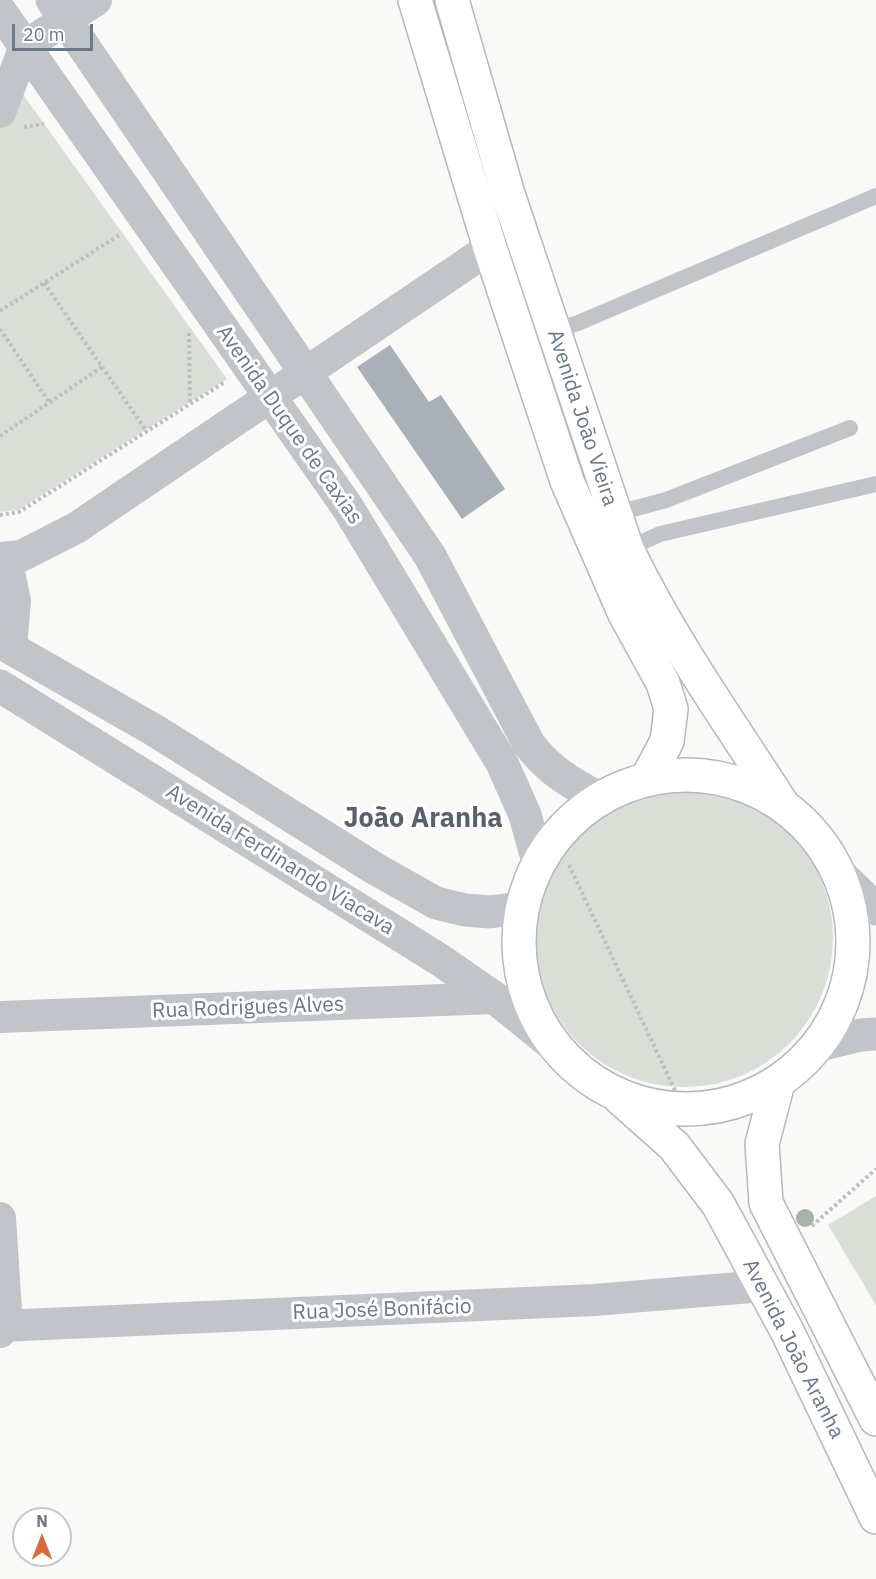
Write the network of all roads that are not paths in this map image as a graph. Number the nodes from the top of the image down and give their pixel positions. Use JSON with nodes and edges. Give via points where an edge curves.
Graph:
{"nodes":[{"id":1,"x":96,"y":0,"type":"edge"},
{"id":2,"x":415,"y":0,"type":"edge"},
{"id":3,"x":452,"y":0,"type":"edge"},
{"id":4,"x":59,"y":10,"type":"edge"},
{"id":5,"x":0,"y":11,"type":"edge"},
{"id":6,"x":25,"y":46,"type":"junction"},
{"id":7,"x":0,"y":112,"type":"edge"},
{"id":8,"x":876,"y":196,"type":"edge"},
{"id":9,"x":490,"y":248,"type":"junction"},
{"id":10,"x":553,"y":331,"type":"junction"},
{"id":11,"x":305,"y":372,"type":"junction"},
{"id":12,"x":269,"y":397,"type":"junction"},
{"id":13,"x":850,"y":428,"type":"dead end"},
{"id":14,"x":876,"y":484,"type":"edge"},
{"id":15,"x":614,"y":514,"type":"junction"},
{"id":16,"x":627,"y":549,"type":"junction"},
{"id":17,"x":3,"y":558,"type":"edge"},
{"id":18,"x":5,"y":644,"type":"edge"},
{"id":19,"x":0,"y":686,"type":"edge"},
{"id":20,"x":647,"y":779,"type":"junction"},
{"id":21,"x":599,"y":798,"type":"junction"},
{"id":22,"x":783,"y":805,"type":"junction"},
{"id":23,"x":538,"y":862,"type":"junction"},
{"id":24,"x":840,"y":874,"type":"junction"},
{"id":25,"x":521,"y":908,"type":"junction"},
{"id":26,"x":876,"y":909,"type":"edge"},
{"id":27,"x":495,"y":998,"type":"junction"},
{"id":28,"x":0,"y":1017,"type":"edge"},
{"id":29,"x":876,"y":1034,"type":"edge"},
{"id":30,"x":553,"y":1045,"type":"junction"},
{"id":31,"x":819,"y":1045,"type":"junction"},
{"id":32,"x":778,"y":1083,"type":"junction"},
{"id":33,"x":614,"y":1094,"type":"junction"},
{"id":34,"x":0,"y":1218,"type":"edge"},
{"id":35,"x":764,"y":1286,"type":"junction"},
{"id":36,"x":2,"y":1328,"type":"edge"},
{"id":37,"x":876,"y":1419,"type":"edge"},
{"id":38,"x":876,"y":1517,"type":"edge"}],
"edges":[{"from":1,"to":4,"type":"street"},
{"from":2,"to":9,"type":"main road","name":"Avenida João Vieira"},
{"from":3,"to":10,"type":"main road","name":"Avenida João Vieira","via":[[508,194]]},
{"from":4,"to":6,"type":"street"},
{"from":4,"to":11,"type":"street","name":"Avenida Duque de Caxias"},
{"from":5,"to":6,"type":"street","name":"Avenida Duque de Caxias"},
{"from":6,"to":7,"type":"street"},
{"from":6,"to":12,"type":"street","name":"Avenida Duque de Caxias"},
{"from":8,"to":10,"type":"lane"},
{"from":9,"to":11,"type":"street"},
{"from":9,"to":20,"type":"main road","name":"Avenida João Vieira","via":[[567,481],[624,612],[663,683],[671,709],[667,741]]},
{"from":10,"to":15,"type":"main road","name":"Avenida João Vieira"},
{"from":11,"to":12,"type":"street"},
{"from":11,"to":21,"type":"street","name":"Avenida Duque de Caxias","via":[[430,556],[529,744],[561,777]]},
{"from":12,"to":17,"type":"street","via":[[76,528],[21,556]]},
{"from":12,"to":23,"type":"street","name":"Avenida Duque de Caxias","via":[[354,517],[502,763],[525,815]]},
{"from":13,"to":15,"type":"lane","via":[[666,500]]},
{"from":14,"to":16,"type":"lane","via":[[660,534]]},
{"from":15,"to":16,"type":"main road","name":"Avenida João Vieira"},
{"from":16,"to":22,"type":"main road","name":"Avenida João Vieira","via":[[677,643]]},
{"from":17,"to":18,"type":"street","via":[[15,601]]},
{"from":18,"to":25,"type":"street","name":"Avenida Ferdinando Viacava","via":[[436,903],[490,912]]},
{"from":19,"to":27,"type":"street","name":"Avenida Ferdinando Viacava"},
{"from":20,"to":21,"type":"main road"},
{"from":20,"to":22,"type":"main road","via":[[694,775],[741,784]]},
{"from":21,"to":23,"type":"main road","via":[[564,826]]},
{"from":22,"to":24,"type":"main road","via":[[816,836]]},
{"from":23,"to":25,"type":"main road"},
{"from":24,"to":26,"type":"street"},
{"from":24,"to":31,"type":"main road","via":[[853,917],[854,963],[842,1006]]},
{"from":25,"to":30,"type":"main road","via":[[522,980]]},
{"from":27,"to":28,"type":"street","name":"Rua Rodrigues Alves"},
{"from":27,"to":30,"type":"street","name":"Avenida Ferdinando Viacava"},
{"from":29,"to":31,"type":"street"},
{"from":30,"to":33,"type":"main road","via":[[580,1073]]},
{"from":31,"to":32,"type":"main road"},
{"from":32,"to":33,"type":"main road","via":[[733,1103],[684,1110]]},
{"from":32,"to":37,"type":"main road","name":"Avenida João Aranha","via":[[766,1123],[761,1162],[766,1203]]},
{"from":33,"to":35,"type":"main road","name":"Avenida João Aranha","via":[[674,1146],[704,1184]]},
{"from":34,"to":36,"type":"street"},
{"from":35,"to":36,"type":"street","name":"Rua José Bonifácio","via":[[594,1300]]},
{"from":35,"to":38,"type":"main road","name":"Avenida João Aranha"}]}
